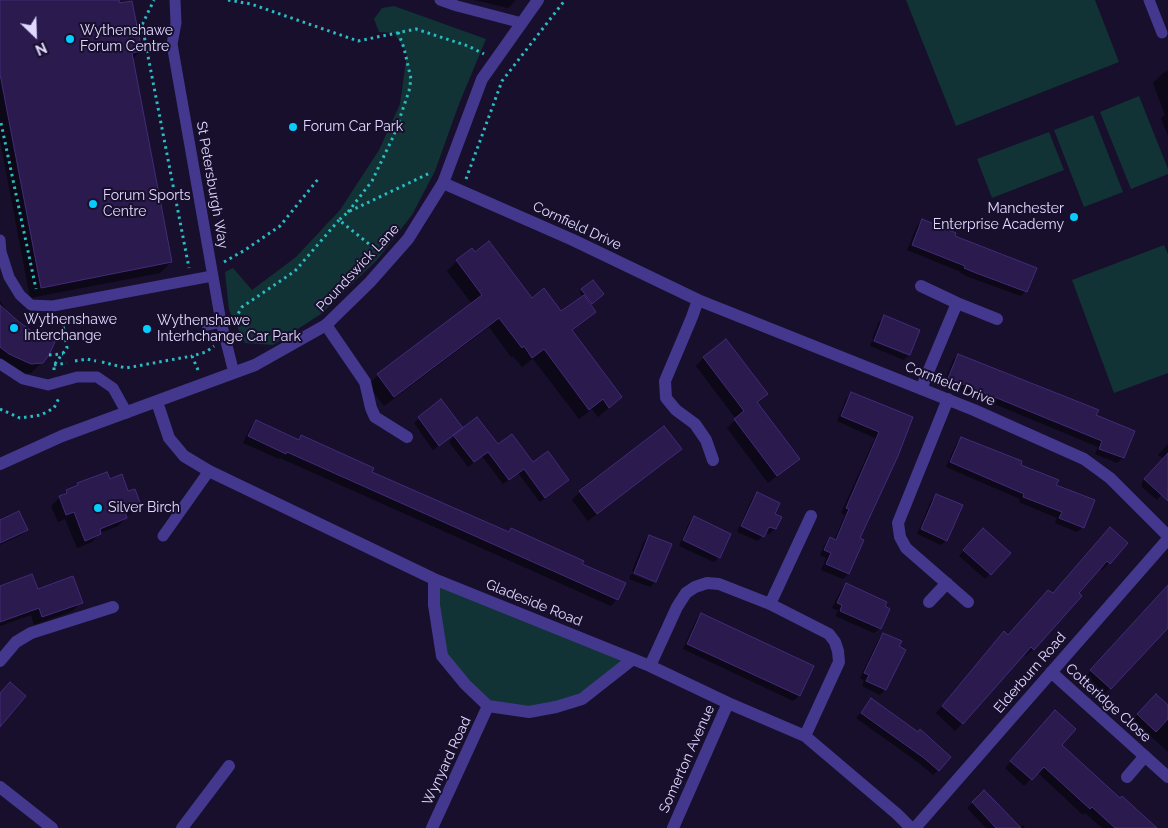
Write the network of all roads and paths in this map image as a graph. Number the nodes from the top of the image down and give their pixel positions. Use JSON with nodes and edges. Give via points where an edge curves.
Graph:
{"nodes":[{"id":1,"x":154,"y":0,"type":"edge"},
{"id":2,"x":175,"y":0,"type":"edge"},
{"id":3,"x":228,"y":0,"type":"edge"},
{"id":4,"x":440,"y":0,"type":"edge"},
{"id":5,"x":538,"y":0,"type":"edge"},
{"id":6,"x":565,"y":0,"type":"edge"},
{"id":7,"x":1149,"y":0,"type":"edge"},
{"id":8,"x":522,"y":22,"type":"junction"},
{"id":9,"x":142,"y":25,"type":"junction"},
{"id":10,"x":130,"y":28,"type":"dead end"},
{"id":11,"x":398,"y":32,"type":"junction"},
{"id":12,"x":1162,"y":33,"type":"dead end"},
{"id":13,"x":496,"y":59,"type":"junction"},
{"id":14,"x":0,"y":122,"type":"edge"},
{"id":15,"x":319,"y":178,"type":"dead end"},
{"id":16,"x":444,"y":179,"type":"junction"},
{"id":17,"x":462,"y":191,"type":"junction"},
{"id":18,"x":348,"y":212,"type":"junction"},
{"id":19,"x":339,"y":220,"type":"junction"},
{"id":20,"x":0,"y":240,"type":"edge"},
{"id":21,"x":389,"y":260,"type":"junction"},
{"id":22,"x":182,"y":270,"type":"dead end"},
{"id":23,"x":189,"y":271,"type":"junction"},
{"id":24,"x":212,"y":272,"type":"junction"},
{"id":25,"x":921,"y":286,"type":"dead end"},
{"id":26,"x":38,"y":292,"type":"dead end"},
{"id":27,"x":698,"y":300,"type":"junction"},
{"id":28,"x":957,"y":303,"type":"junction"},
{"id":29,"x":60,"y":305,"type":"junction"},
{"id":30,"x":997,"y":319,"type":"dead end"},
{"id":31,"x":221,"y":322,"type":"junction"},
{"id":32,"x":326,"y":324,"type":"junction"},
{"id":33,"x":207,"y":325,"type":"dead end"},
{"id":34,"x":225,"y":338,"type":"junction"},
{"id":35,"x":63,"y":354,"type":"junction"},
{"id":36,"x":49,"y":355,"type":"dead end"},
{"id":37,"x":192,"y":356,"type":"junction"},
{"id":38,"x":0,"y":364,"type":"edge"},
{"id":39,"x":54,"y":365,"type":"junction"},
{"id":40,"x":234,"y":373,"type":"junction"},
{"id":41,"x":55,"y":383,"type":"junction"},
{"id":42,"x":203,"y":384,"type":"junction"},
{"id":43,"x":921,"y":389,"type":"junction"},
{"id":44,"x":948,"y":399,"type":"junction"},
{"id":45,"x":157,"y":402,"type":"junction"},
{"id":46,"x":0,"y":409,"type":"edge"},
{"id":47,"x":127,"y":413,"type":"junction"},
{"id":48,"x":407,"y":437,"type":"dead end"},
{"id":49,"x":713,"y":460,"type":"dead end"},
{"id":50,"x":0,"y":464,"type":"edge"},
{"id":51,"x":209,"y":471,"type":"junction"},
{"id":52,"x":811,"y":516,"type":"dead end"},
{"id":53,"x":163,"y":536,"type":"dead end"},
{"id":54,"x":1168,"y":537,"type":"edge"},
{"id":55,"x":434,"y":579,"type":"junction"},
{"id":56,"x":946,"y":582,"type":"junction"},
{"id":57,"x":929,"y":602,"type":"dead end"},
{"id":58,"x":968,"y":602,"type":"dead end"},
{"id":59,"x":770,"y":604,"type":"junction"},
{"id":60,"x":113,"y":607,"type":"dead end"},
{"id":61,"x":632,"y":659,"type":"junction"},
{"id":62,"x":0,"y":660,"type":"edge"},
{"id":63,"x":650,"y":666,"type":"junction"},
{"id":64,"x":1051,"y":672,"type":"junction"},
{"id":65,"x":728,"y":703,"type":"junction"},
{"id":66,"x":488,"y":706,"type":"junction"},
{"id":67,"x":806,"y":736,"type":"junction"},
{"id":68,"x":1145,"y":756,"type":"junction"},
{"id":69,"x":228,"y":766,"type":"dead end"},
{"id":70,"x":1127,"y":776,"type":"dead end"},
{"id":71,"x":1168,"y":777,"type":"edge"},
{"id":72,"x":0,"y":787,"type":"edge"},
{"id":73,"x":52,"y":828,"type":"edge"},
{"id":74,"x":182,"y":828,"type":"edge"},
{"id":75,"x":432,"y":828,"type":"edge"},
{"id":76,"x":673,"y":828,"type":"edge"},
{"id":77,"x":911,"y":828,"type":"edge"},
{"id":78,"x":915,"y":828,"type":"edge"}],
"edges":[{"from":1,"to":9,"type":"path"},
{"from":2,"to":24,"type":"lane","name":"St Petersburgh Way","via":[[176,23],[172,44]]},
{"from":3,"to":11,"type":"path","via":[[251,4],[358,41]]},
{"from":4,"to":8,"type":"lane"},
{"from":5,"to":8,"type":"street","name":"Poundswick Lane"},
{"from":6,"to":17,"type":"path","via":[[502,81]]},
{"from":7,"to":12,"type":"lane"},
{"from":8,"to":13,"type":"street","name":"Poundswick Lane"},
{"from":9,"to":10,"type":"path"},
{"from":9,"to":23,"type":"path"},
{"from":11,"to":13,"type":"path","via":[[416,29]]},
{"from":11,"to":18,"type":"path","via":[[411,79],[409,91],[394,135],[372,181]]},
{"from":13,"to":16,"type":"street","name":"Poundswick Lane","via":[[482,79]]},
{"from":14,"to":26,"type":"path"},
{"from":15,"to":24,"type":"path","via":[[280,226]]},
{"from":16,"to":17,"type":"street","name":"Cornfield Drive"},
{"from":16,"to":18,"type":"path","via":[[431,173]]},
{"from":16,"to":21,"type":"street","name":"Poundswick Lane","via":[[408,239]]},
{"from":17,"to":27,"type":"street","name":"Cornfield Drive"},
{"from":18,"to":19,"type":"path"},
{"from":19,"to":21,"type":"path"},
{"from":19,"to":34,"type":"path","via":[[295,271],[242,307]]},
{"from":20,"to":29,"type":"lane","via":[[9,277],[20,295],[31,305]]},
{"from":21,"to":32,"type":"street","name":"Poundswick Lane"},
{"from":22,"to":23,"type":"path"},
{"from":23,"to":24,"type":"path"},
{"from":24,"to":29,"type":"lane"},
{"from":24,"to":31,"type":"lane","name":"St Petersburgh Way"},
{"from":25,"to":28,"type":"street"},
{"from":27,"to":43,"type":"street","name":"Cornfield Drive"},
{"from":27,"to":49,"type":"street","via":[[665,381],[666,398],[695,424],[706,440]]},
{"from":28,"to":30,"type":"street"},
{"from":28,"to":43,"type":"street"},
{"from":29,"to":35,"type":"path","via":[[67,348]]},
{"from":31,"to":33,"type":"lane"},
{"from":31,"to":34,"type":"lane","name":"St Petersburgh Way"},
{"from":32,"to":40,"type":"street","name":"Poundswick Lane","via":[[255,365]]},
{"from":32,"to":48,"type":"street","via":[[365,382],[375,416]]},
{"from":34,"to":37,"type":"path","via":[[206,352]]},
{"from":34,"to":40,"type":"lane","name":"St Petersburgh Way"},
{"from":35,"to":36,"type":"path"},
{"from":35,"to":39,"type":"path"},
{"from":37,"to":39,"type":"path","via":[[126,368],[86,359]]},
{"from":37,"to":42,"type":"path"},
{"from":38,"to":41,"type":"lane","via":[[22,379],[48,385]]},
{"from":39,"to":41,"type":"path"},
{"from":40,"to":42,"type":"street","name":"Poundswick Lane"},
{"from":41,"to":46,"type":"path","via":[[60,397],[54,408],[41,415],[20,418]]},
{"from":41,"to":47,"type":"lane","via":[[77,377],[97,377],[113,388]]},
{"from":42,"to":45,"type":"street","name":"Poundswick Lane"},
{"from":43,"to":44,"type":"street","name":"Cornfield Drive"},
{"from":44,"to":54,"type":"street","name":"Cornfield Drive","via":[[1084,459],[1110,478]]},
{"from":44,"to":56,"type":"street","via":[[898,523],[906,548]]},
{"from":45,"to":47,"type":"street","name":"Poundswick Lane"},
{"from":45,"to":51,"type":"street","name":"Gladeside Road","via":[[168,438],[184,456]]},
{"from":47,"to":50,"type":"street","name":"Poundswick Lane","via":[[62,436]]},
{"from":51,"to":53,"type":"lane"},
{"from":51,"to":55,"type":"street","name":"Gladeside Road"},
{"from":52,"to":59,"type":"street"},
{"from":54,"to":64,"type":"street","name":"Elderburn Road"},
{"from":55,"to":61,"type":"street","name":"Gladeside Road"},
{"from":55,"to":66,"type":"street","name":"Wynyard Road","via":[[434,605],[442,656]]},
{"from":56,"to":57,"type":"street"},
{"from":56,"to":58,"type":"street"},
{"from":59,"to":63,"type":"street","via":[[719,584],[695,587],[677,607]]},
{"from":59,"to":67,"type":"street","via":[[829,634],[838,651],[839,662]]},
{"from":60,"to":62,"type":"street","via":[[31,633],[16,642]]},
{"from":61,"to":63,"type":"street","name":"Gladeside Road"},
{"from":61,"to":66,"type":"street","name":"Wynyard Road","via":[[582,699],[529,712]]},
{"from":63,"to":65,"type":"street","name":"Gladeside Road"},
{"from":64,"to":68,"type":"street","name":"Cotteridge Close"},
{"from":64,"to":78,"type":"street","name":"Elderburn Road"},
{"from":65,"to":67,"type":"street","name":"Gladeside Road"},
{"from":65,"to":76,"type":"street","name":"Somerton Avenue"},
{"from":66,"to":75,"type":"street","name":"Wynyard Road"},
{"from":67,"to":77,"type":"street","name":"Gladeside Road"},
{"from":68,"to":70,"type":"street","name":"Cotteridge Close"},
{"from":68,"to":71,"type":"street","name":"Cotteridge Close"},
{"from":69,"to":74,"type":"street"},
{"from":72,"to":73,"type":"street"}]}
